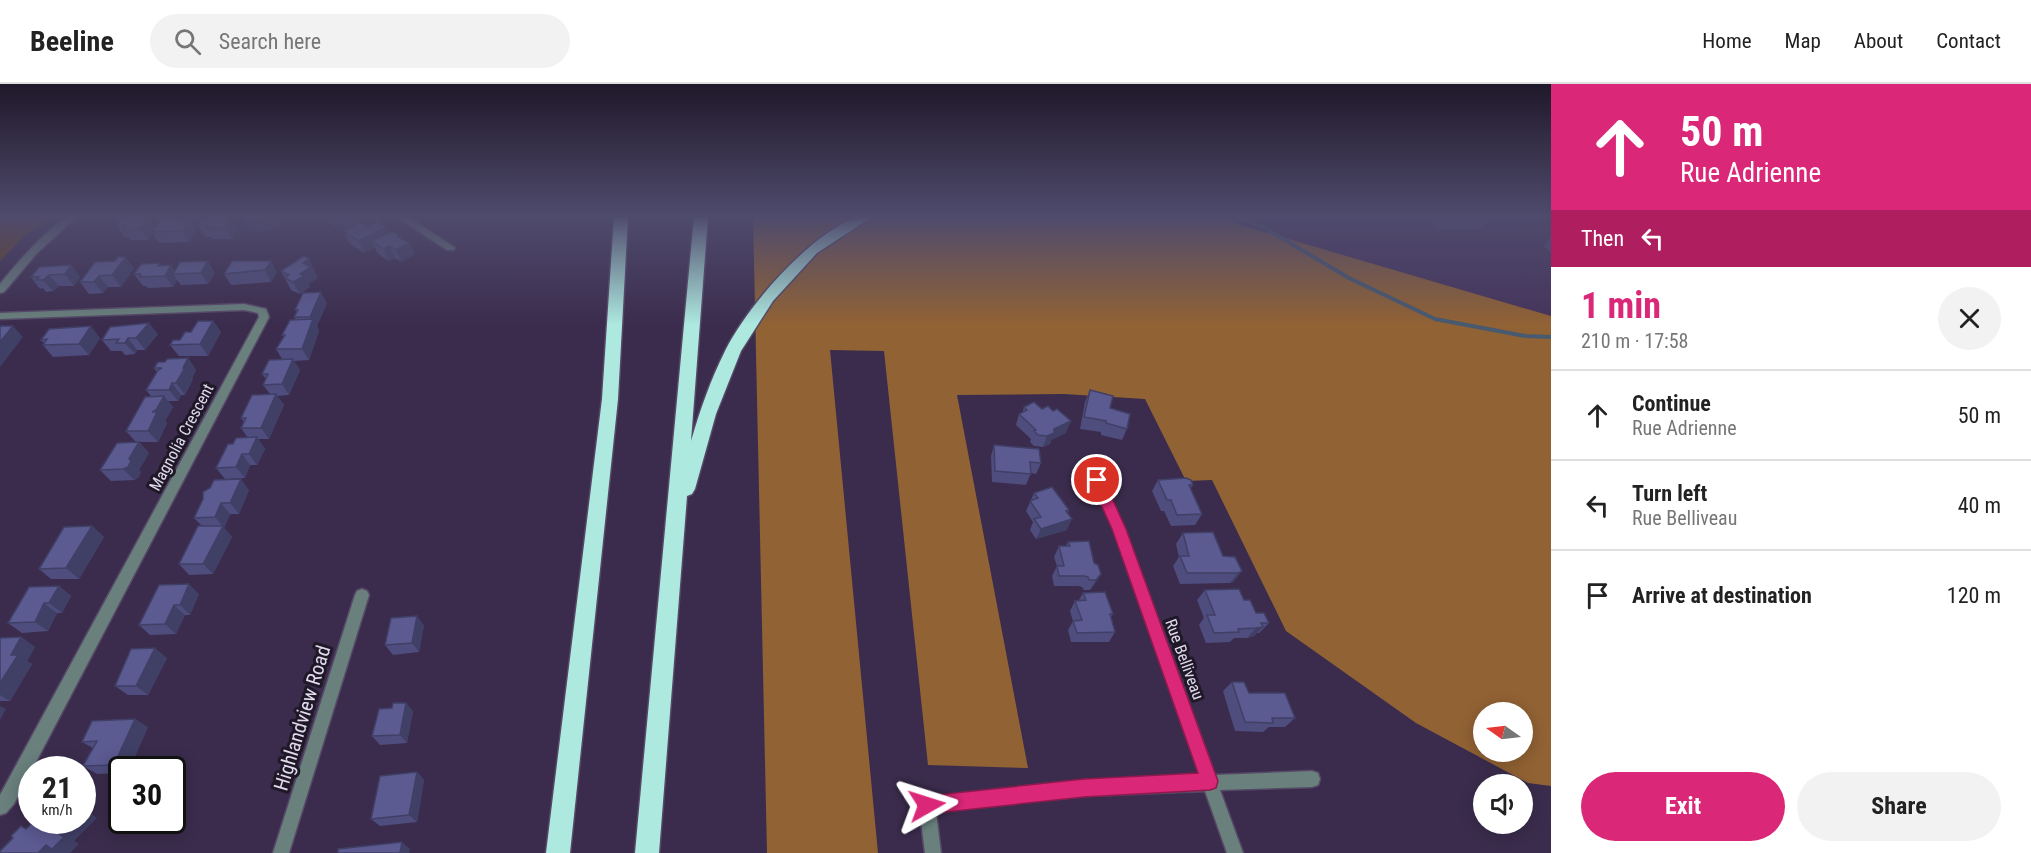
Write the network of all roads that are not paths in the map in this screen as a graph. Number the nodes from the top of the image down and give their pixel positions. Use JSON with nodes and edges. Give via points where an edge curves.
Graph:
{"nodes":[{"id":1,"x":31,"y":253,"type":"edge"},
{"id":2,"x":619,"y":253,"type":"edge"},
{"id":3,"x":698,"y":253,"type":"edge"},
{"id":4,"x":809,"y":253,"type":"edge"},
{"id":5,"x":0,"y":290,"type":"edge"},
{"id":6,"x":0,"y":316,"type":"edge"},
{"id":7,"x":1097,"y":480,"type":"dead end"},
{"id":8,"x":674,"y":534,"type":"junction"},
{"id":9,"x":362,"y":595,"type":"dead end"},
{"id":10,"x":1312,"y":779,"type":"dead end"},
{"id":11,"x":1210,"y":781,"type":"junction"},
{"id":12,"x":0,"y":807,"type":"edge"},
{"id":13,"x":281,"y":853,"type":"edge"},
{"id":14,"x":558,"y":853,"type":"edge"},
{"id":15,"x":647,"y":853,"type":"edge"},
{"id":16,"x":933,"y":853,"type":"edge"},
{"id":17,"x":1235,"y":853,"type":"edge"}],
"edges":[{"from":1,"to":5,"type":"street"},
{"from":2,"to":14,"type":"highway","via":[[610,399]]},
{"from":3,"to":8,"type":"highway"},
{"from":4,"to":8,"type":"highway","via":[[768,298],[733,350],[707,414]]},
{"from":6,"to":12,"type":"street","name":"Magnolia Crescent","via":[[244,307],[262,311],[264,317]]},
{"from":7,"to":11,"type":"street","name":"Rue Belliveau","via":[[1119,529]]},
{"from":8,"to":15,"type":"highway"},
{"from":9,"to":13,"type":"street","name":"Highlandview Road"},
{"from":10,"to":11,"type":"street"},
{"from":11,"to":16,"type":"street","via":[[1084,788],[927,805]]},
{"from":11,"to":17,"type":"street","name":"Rue Belliveau"}]}
